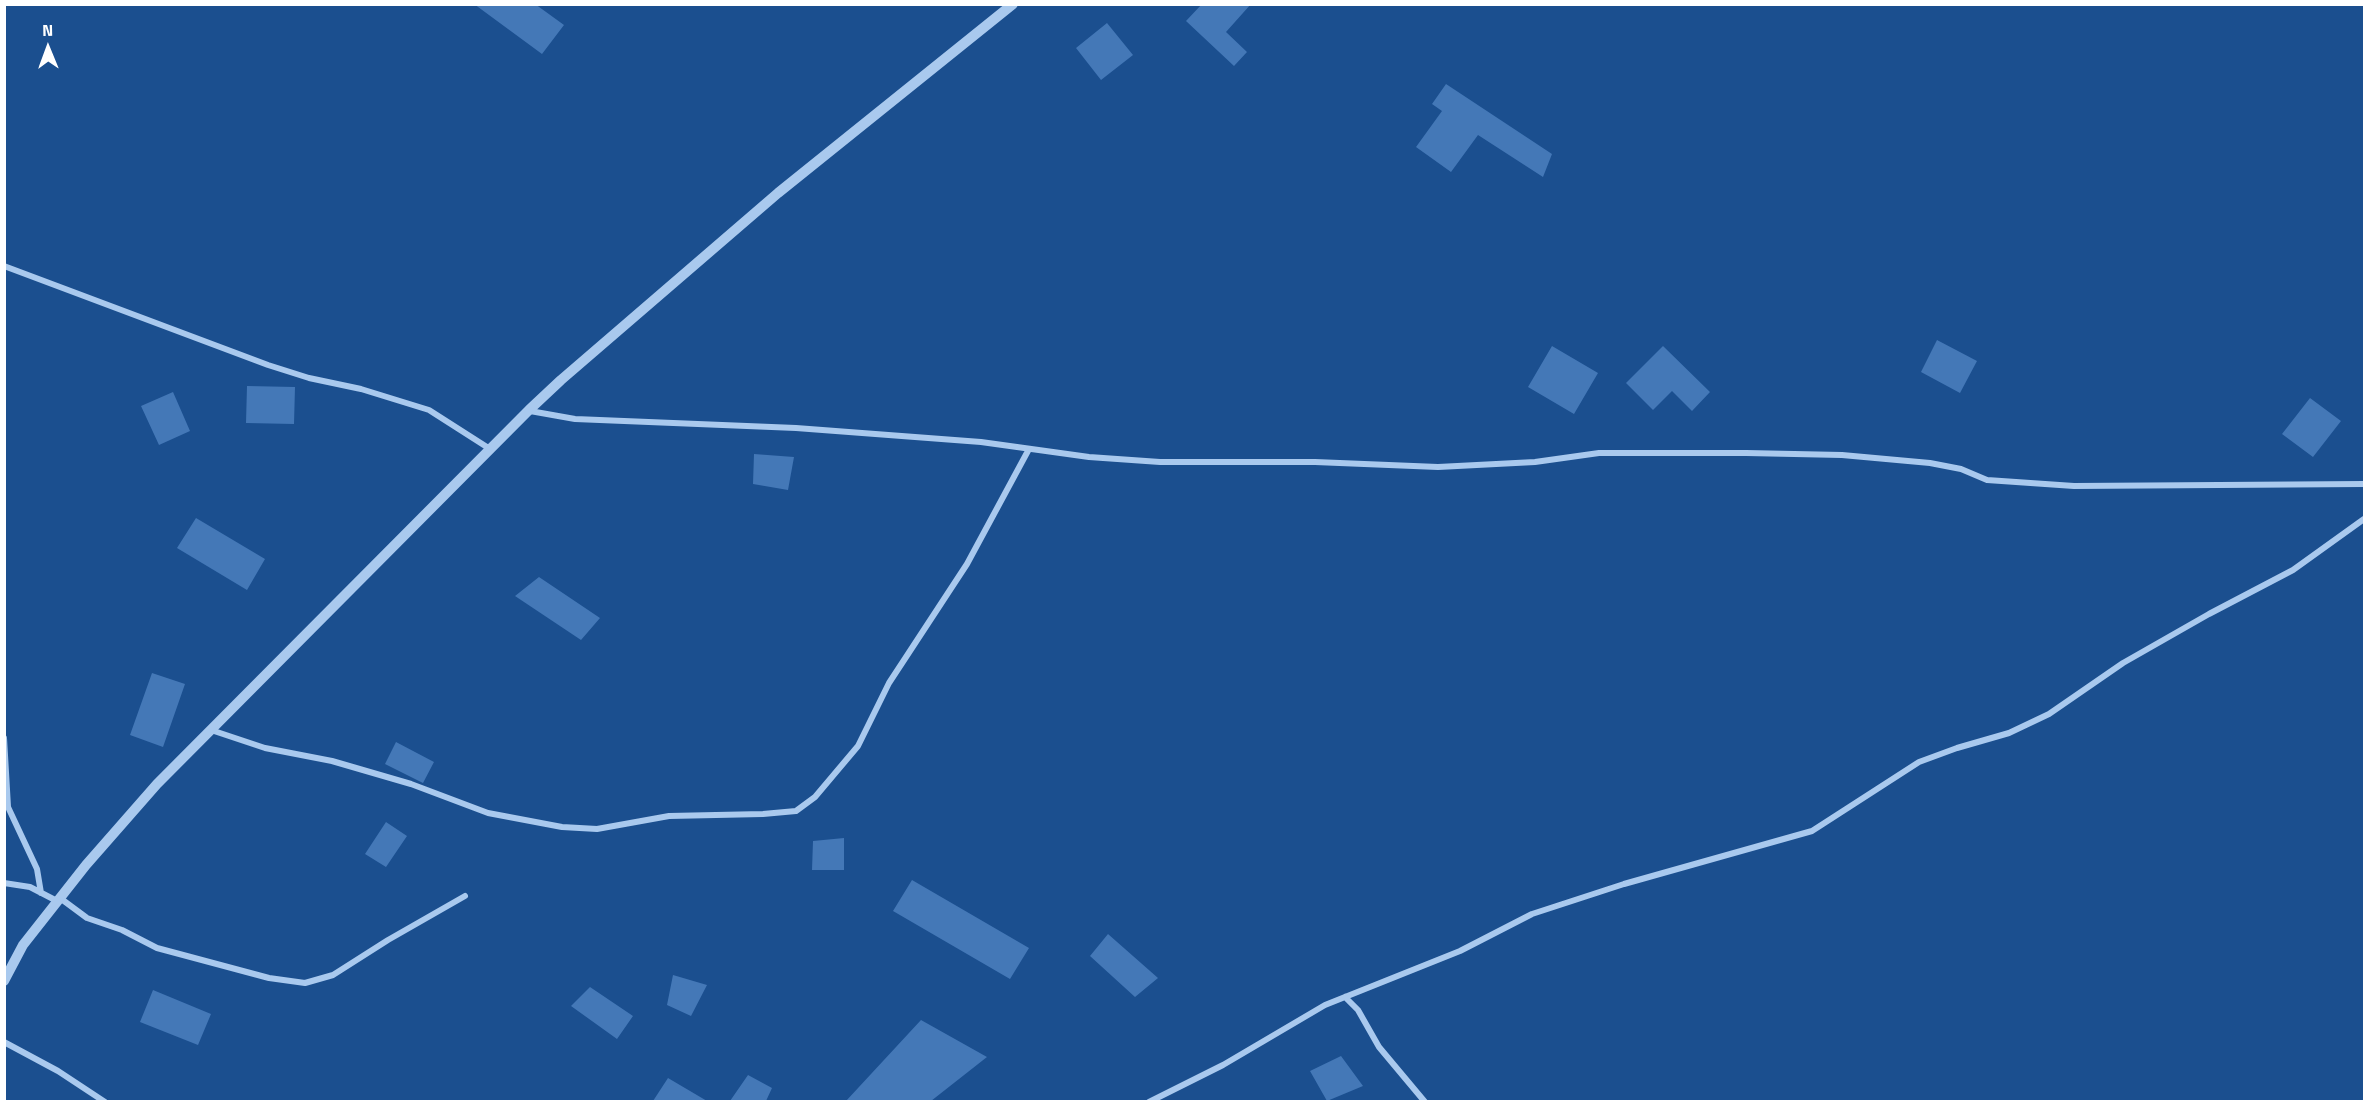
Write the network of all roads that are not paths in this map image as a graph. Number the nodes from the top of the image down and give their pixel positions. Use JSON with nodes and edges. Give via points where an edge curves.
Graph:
{"nodes":[{"id":1,"x":1013,"y":4,"type":"edge"},
{"id":2,"x":4,"y":266,"type":"edge"},
{"id":3,"x":529,"y":410,"type":"junction"},
{"id":4,"x":1029,"y":449,"type":"junction"},
{"id":5,"x":491,"y":450,"type":"junction"},
{"id":6,"x":2364,"y":484,"type":"edge"},
{"id":7,"x":2364,"y":519,"type":"edge"},
{"id":8,"x":211,"y":730,"type":"junction"},
{"id":9,"x":4,"y":738,"type":"edge"},
{"id":10,"x":4,"y":883,"type":"edge"},
{"id":11,"x":42,"y":893,"type":"junction"},
{"id":12,"x":465,"y":896,"type":"dead end"},
{"id":13,"x":59,"y":899,"type":"junction"},
{"id":14,"x":4,"y":981,"type":"edge"},
{"id":15,"x":1345,"y":997,"type":"junction"},
{"id":16,"x":4,"y":1042,"type":"edge"},
{"id":17,"x":105,"y":1101,"type":"edge"},
{"id":18,"x":1149,"y":1101,"type":"edge"},
{"id":19,"x":1425,"y":1101,"type":"edge"}],
"edges":[{"from":1,"to":3,"type":"street","via":[[778,193]]},
{"from":2,"to":5,"type":"street","via":[[268,365],[429,410]]},
{"from":3,"to":4,"type":"street","via":[[575,419],[796,428]]},
{"from":3,"to":5,"type":"street"},
{"from":4,"to":6,"type":"street","via":[[1160,462],[1438,467],[1535,462],[1599,453],[1842,455],[1930,463],[1987,480],[2074,486]]},
{"from":4,"to":8,"type":"street","via":[[967,564],[890,683],[858,746],[815,797],[796,811],[669,816],[597,829],[562,827],[488,813],[411,784],[332,761],[265,748]]},
{"from":5,"to":8,"type":"street"},
{"from":7,"to":15,"type":"street","via":[[2293,570],[2123,663],[2049,714],[2009,733],[1919,762],[1812,831],[1532,914],[1460,951]]},
{"from":8,"to":13,"type":"street","via":[[157,783]]},
{"from":9,"to":11,"type":"street","via":[[8,807],[37,869]]},
{"from":10,"to":11,"type":"street"},
{"from":11,"to":13,"type":"street"},
{"from":12,"to":13,"type":"street","via":[[333,975],[305,982],[269,978],[158,948],[87,918]]},
{"from":13,"to":14,"type":"street","via":[[23,945]]},
{"from":15,"to":18,"type":"street"},
{"from":15,"to":19,"type":"street","via":[[1358,1010],[1379,1047]]},
{"from":16,"to":17,"type":"street"}]}
